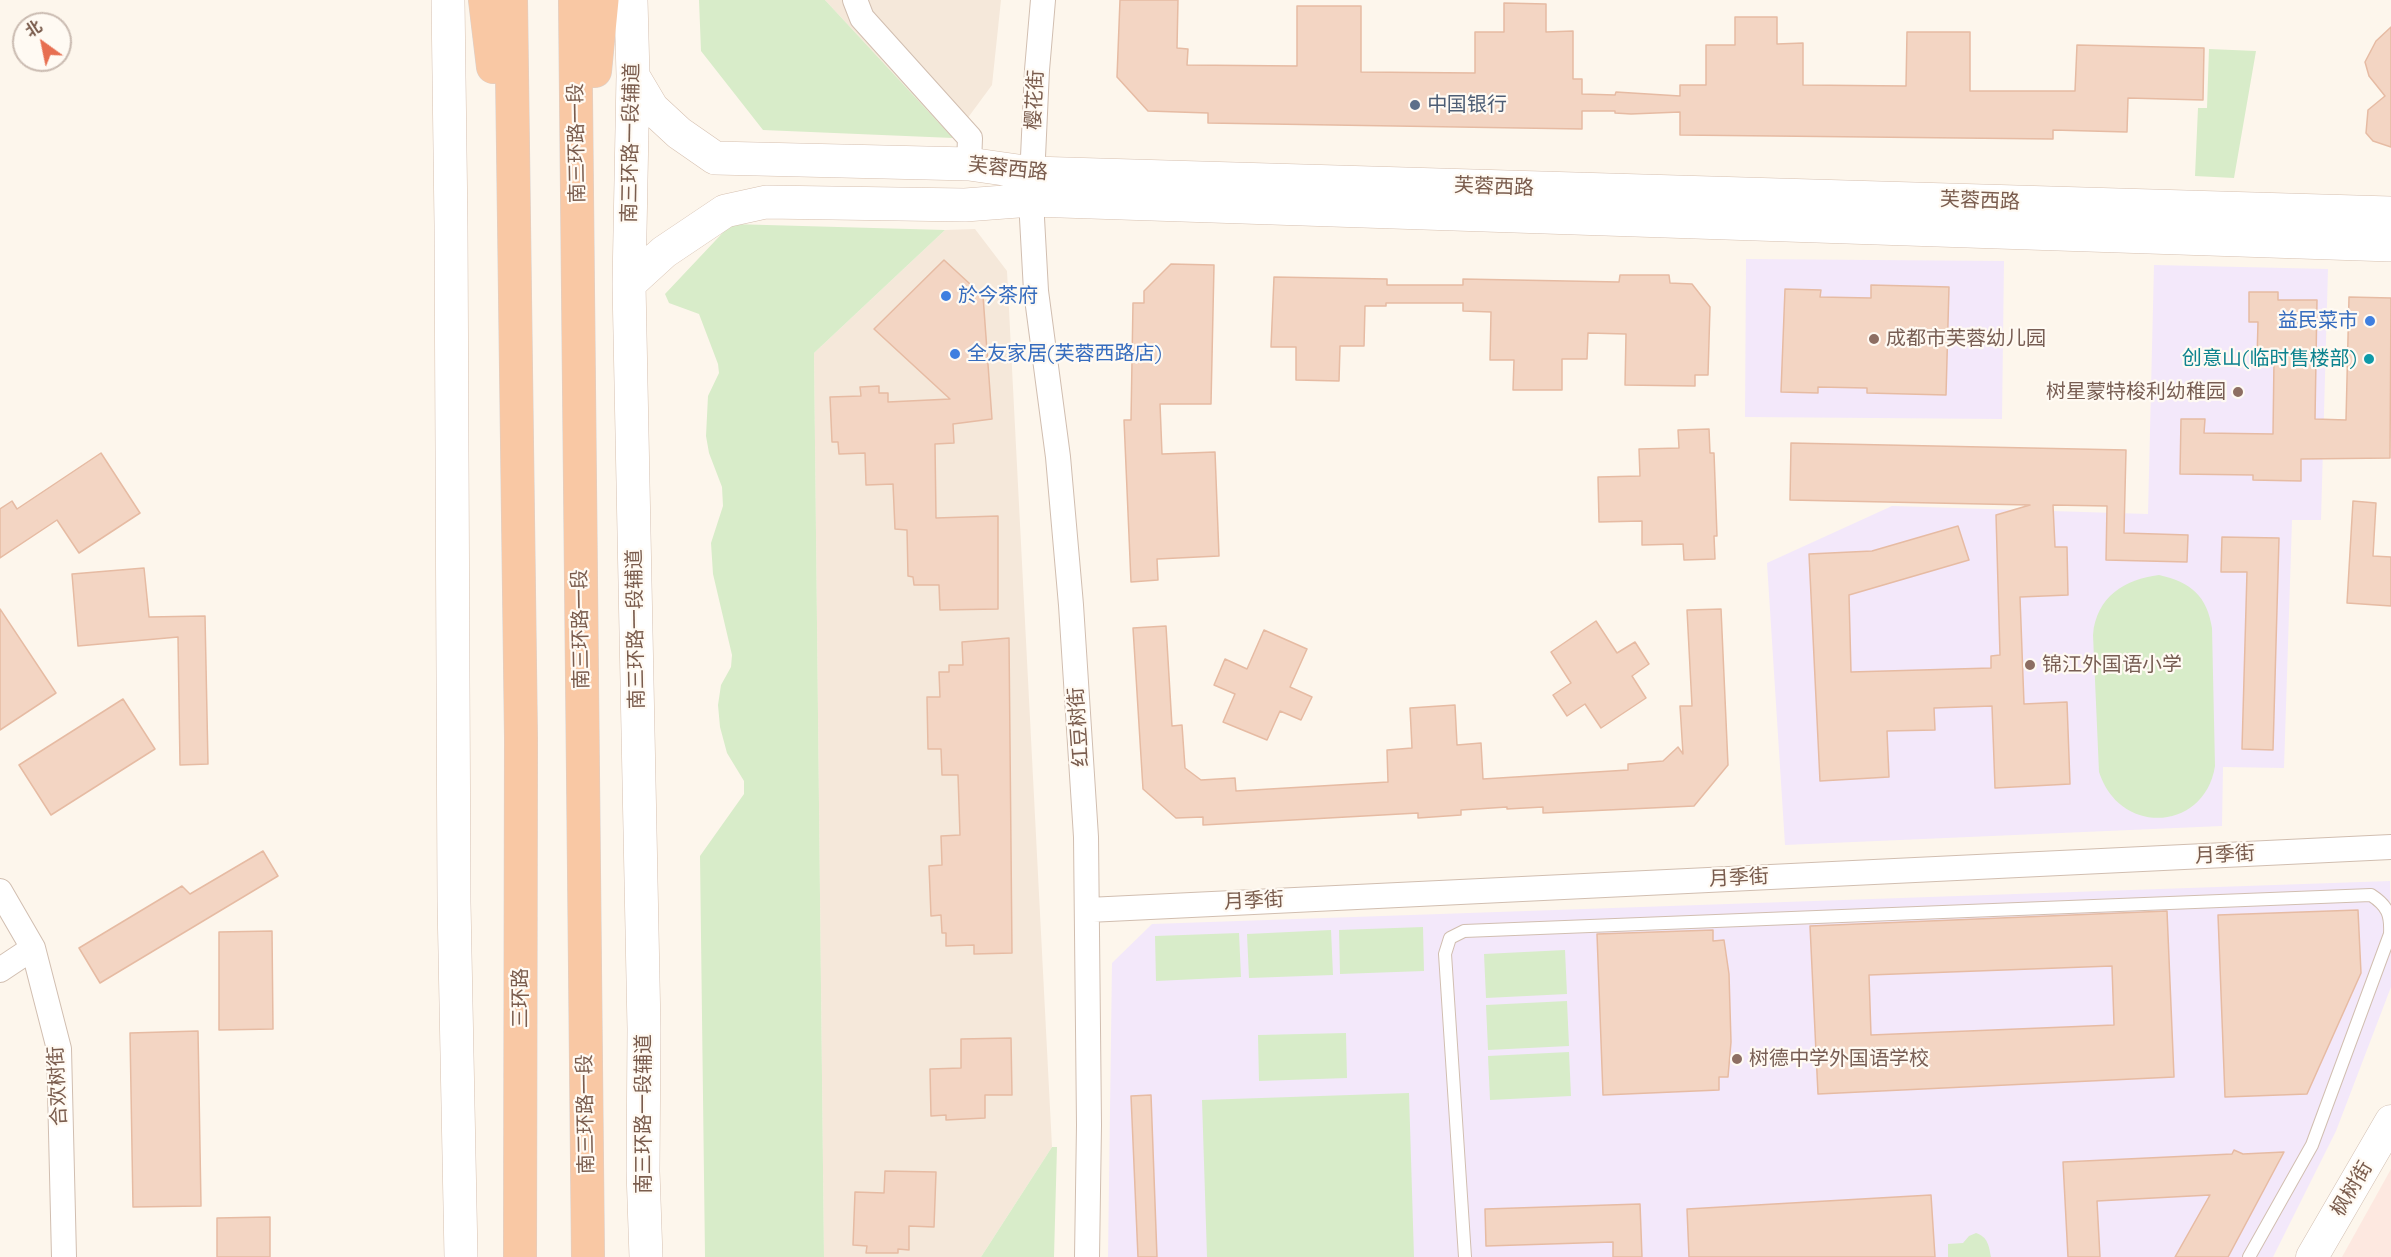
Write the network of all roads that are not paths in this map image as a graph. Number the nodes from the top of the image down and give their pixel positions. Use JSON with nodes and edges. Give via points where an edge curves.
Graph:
{"nodes":[{"id":1,"x":448,"y":0,"type":"edge"},
{"id":2,"x":466,"y":0,"type":"edge"},
{"id":3,"x":485,"y":0,"type":"edge"},
{"id":4,"x":511,"y":0,"type":"edge"},
{"id":5,"x":575,"y":0,"type":"edge"},
{"id":6,"x":602,"y":0,"type":"edge"},
{"id":7,"x":631,"y":0,"type":"edge"},
{"id":8,"x":855,"y":0,"type":"edge"},
{"id":9,"x":1043,"y":0,"type":"edge"},
{"id":10,"x":633,"y":76,"type":"junction"},
{"id":11,"x":500,"y":119,"type":"junction"},
{"id":12,"x":969,"y":164,"type":"junction"},
{"id":13,"x":1031,"y":186,"type":"junction"},
{"id":14,"x":2391,"y":213,"type":"edge"},
{"id":15,"x":514,"y":244,"type":"junction"},
{"id":16,"x":2391,"y":245,"type":"edge"},
{"id":17,"x":578,"y":276,"type":"junction"},
{"id":18,"x":629,"y":284,"type":"junction"},
{"id":19,"x":2391,"y":847,"type":"edge"},
{"id":20,"x":0,"y":891,"type":"edge"},
{"id":21,"x":1088,"y":910,"type":"junction"},
{"id":22,"x":33,"y":948,"type":"junction"},
{"id":23,"x":0,"y":970,"type":"edge"},
{"id":24,"x":2391,"y":1121,"type":"edge"},
{"id":25,"x":64,"y":1257,"type":"edge"},
{"id":26,"x":461,"y":1257,"type":"edge"},
{"id":27,"x":520,"y":1257,"type":"edge"},
{"id":28,"x":588,"y":1257,"type":"edge"},
{"id":29,"x":646,"y":1257,"type":"edge"},
{"id":30,"x":1087,"y":1257,"type":"edge"},
{"id":31,"x":1465,"y":1257,"type":"edge"},
{"id":32,"x":2249,"y":1257,"type":"edge"},
{"id":33,"x":2312,"y":1257,"type":"edge"}],
"edges":[{"from":1,"to":26,"type":"main road","via":[[454,902]]},
{"from":2,"to":11,"type":"highway"},
{"from":3,"to":11,"type":"highway"},
{"from":4,"to":15,"type":"highway"},
{"from":5,"to":17,"type":"highway","name":"南三环路一段"},
{"from":6,"to":17,"type":"highway"},
{"from":7,"to":10,"type":"main road","name":"南三环路一段辅道"},
{"from":8,"to":12,"type":"street","via":[[862,18],[970,138]]},
{"from":9,"to":13,"type":"street","name":"樱花街"},
{"from":10,"to":12,"type":"main road","name":"芙蓉西路","via":[[652,108],[715,158]]},
{"from":10,"to":18,"type":"main road","name":"南三环路一段辅道"},
{"from":11,"to":15,"type":"highway"},
{"from":12,"to":13,"type":"main road","name":"芙蓉西路"},
{"from":13,"to":14,"type":"main road","name":"芙蓉西路"},
{"from":13,"to":16,"type":"main road","name":"芙蓉西路"},
{"from":13,"to":18,"type":"main road","name":"芙蓉西路","via":[[965,205],[766,202],[735,208],[664,252]]},
{"from":13,"to":21,"type":"street","name":"红豆树街","via":[[1036,291],[1058,457],[1070,594]]},
{"from":15,"to":27,"type":"highway","name":"三环路","via":[[521,738]]},
{"from":17,"to":28,"type":"highway","name":"南三环路一段"},
{"from":18,"to":29,"type":"main road","name":"南三环路一段辅道"},
{"from":19,"to":21,"type":"street","name":"月季街"},
{"from":20,"to":22,"type":"street","name":"合欢树街"},
{"from":21,"to":30,"type":"street","name":"红豆树街"},
{"from":22,"to":23,"type":"street"},
{"from":22,"to":25,"type":"street","name":"合欢树街","via":[[59,1049]]},
{"from":24,"to":33,"type":"street","name":"枫树街"},
{"from":31,"to":32,"type":"lane","via":[[1445,954],[1450,938],[1464,931],[2371,895],[2381,901],[2391,919],[2390,934],[2312,1145]]}]}
